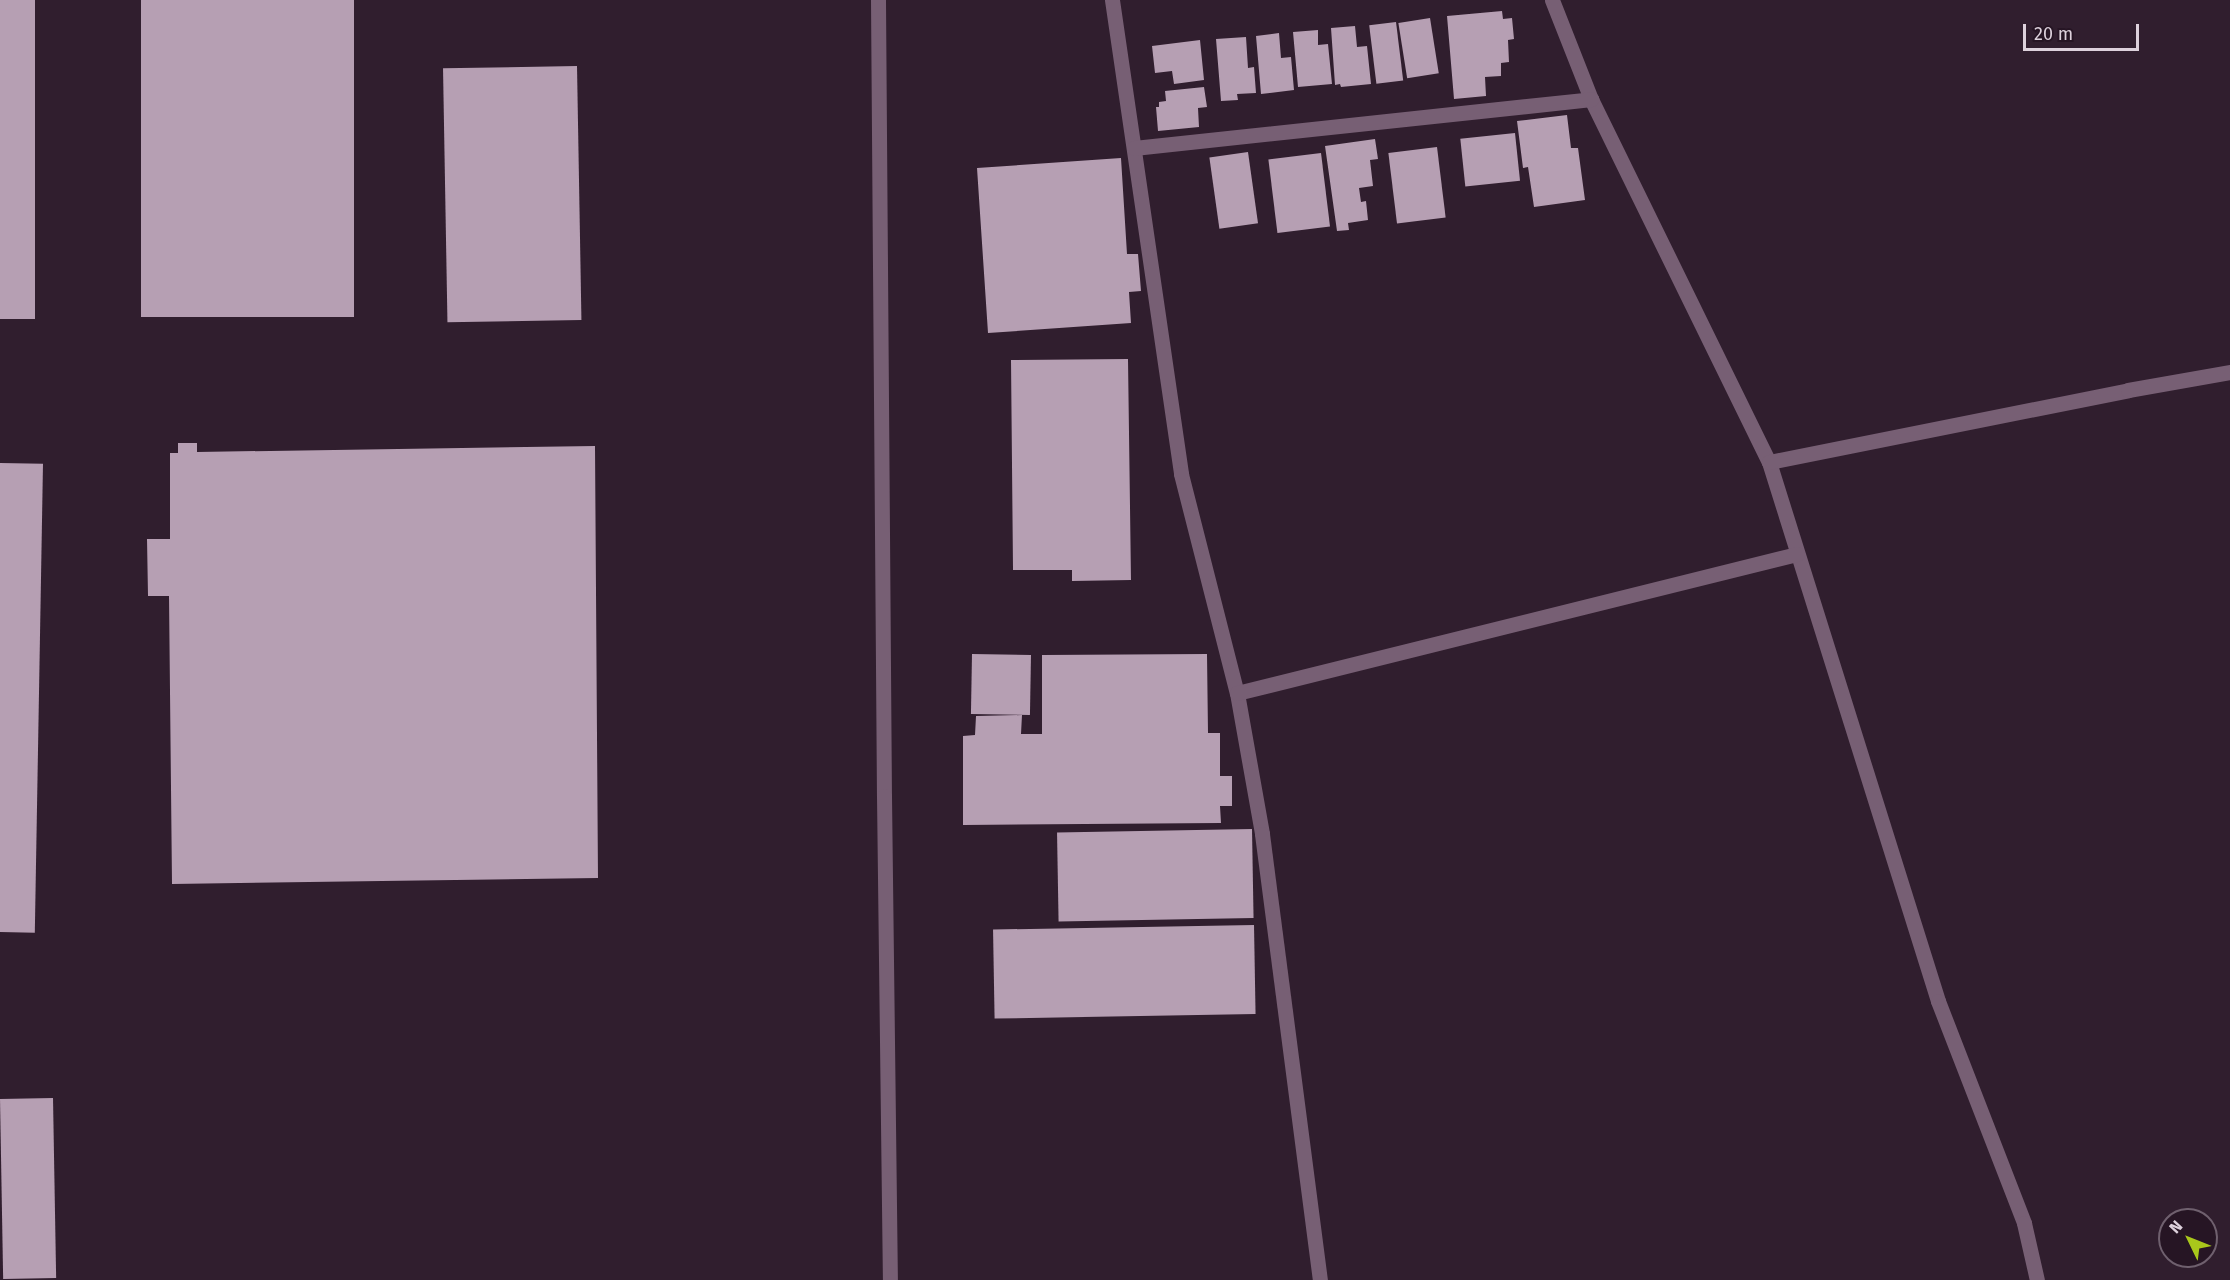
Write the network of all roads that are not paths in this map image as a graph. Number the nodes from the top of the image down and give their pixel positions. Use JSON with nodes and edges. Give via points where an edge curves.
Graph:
{"nodes":[{"id":1,"x":878,"y":0,"type":"edge"},
{"id":2,"x":1112,"y":0,"type":"edge"},
{"id":3,"x":1552,"y":0,"type":"edge"},
{"id":4,"x":1591,"y":99,"type":"junction"},
{"id":5,"x":1134,"y":148,"type":"junction"},
{"id":6,"x":2230,"y":372,"type":"edge"},
{"id":7,"x":1768,"y":462,"type":"junction"},
{"id":8,"x":1797,"y":554,"type":"junction"},
{"id":9,"x":1237,"y":693,"type":"junction"},
{"id":10,"x":890,"y":1280,"type":"edge"},
{"id":11,"x":1320,"y":1280,"type":"edge"},
{"id":12,"x":2037,"y":1280,"type":"edge"}],
"edges":[{"from":1,"to":10,"type":"street"},
{"from":2,"to":5,"type":"street"},
{"from":3,"to":4,"type":"street"},
{"from":4,"to":5,"type":"street"},
{"from":4,"to":7,"type":"street"},
{"from":5,"to":9,"type":"street","via":[[1181,474]]},
{"from":6,"to":7,"type":"street"},
{"from":7,"to":8,"type":"street"},
{"from":8,"to":9,"type":"street"},
{"from":8,"to":12,"type":"street","via":[[1938,1002],[2024,1224]]},
{"from":9,"to":11,"type":"street","via":[[1264,845]]}]}
